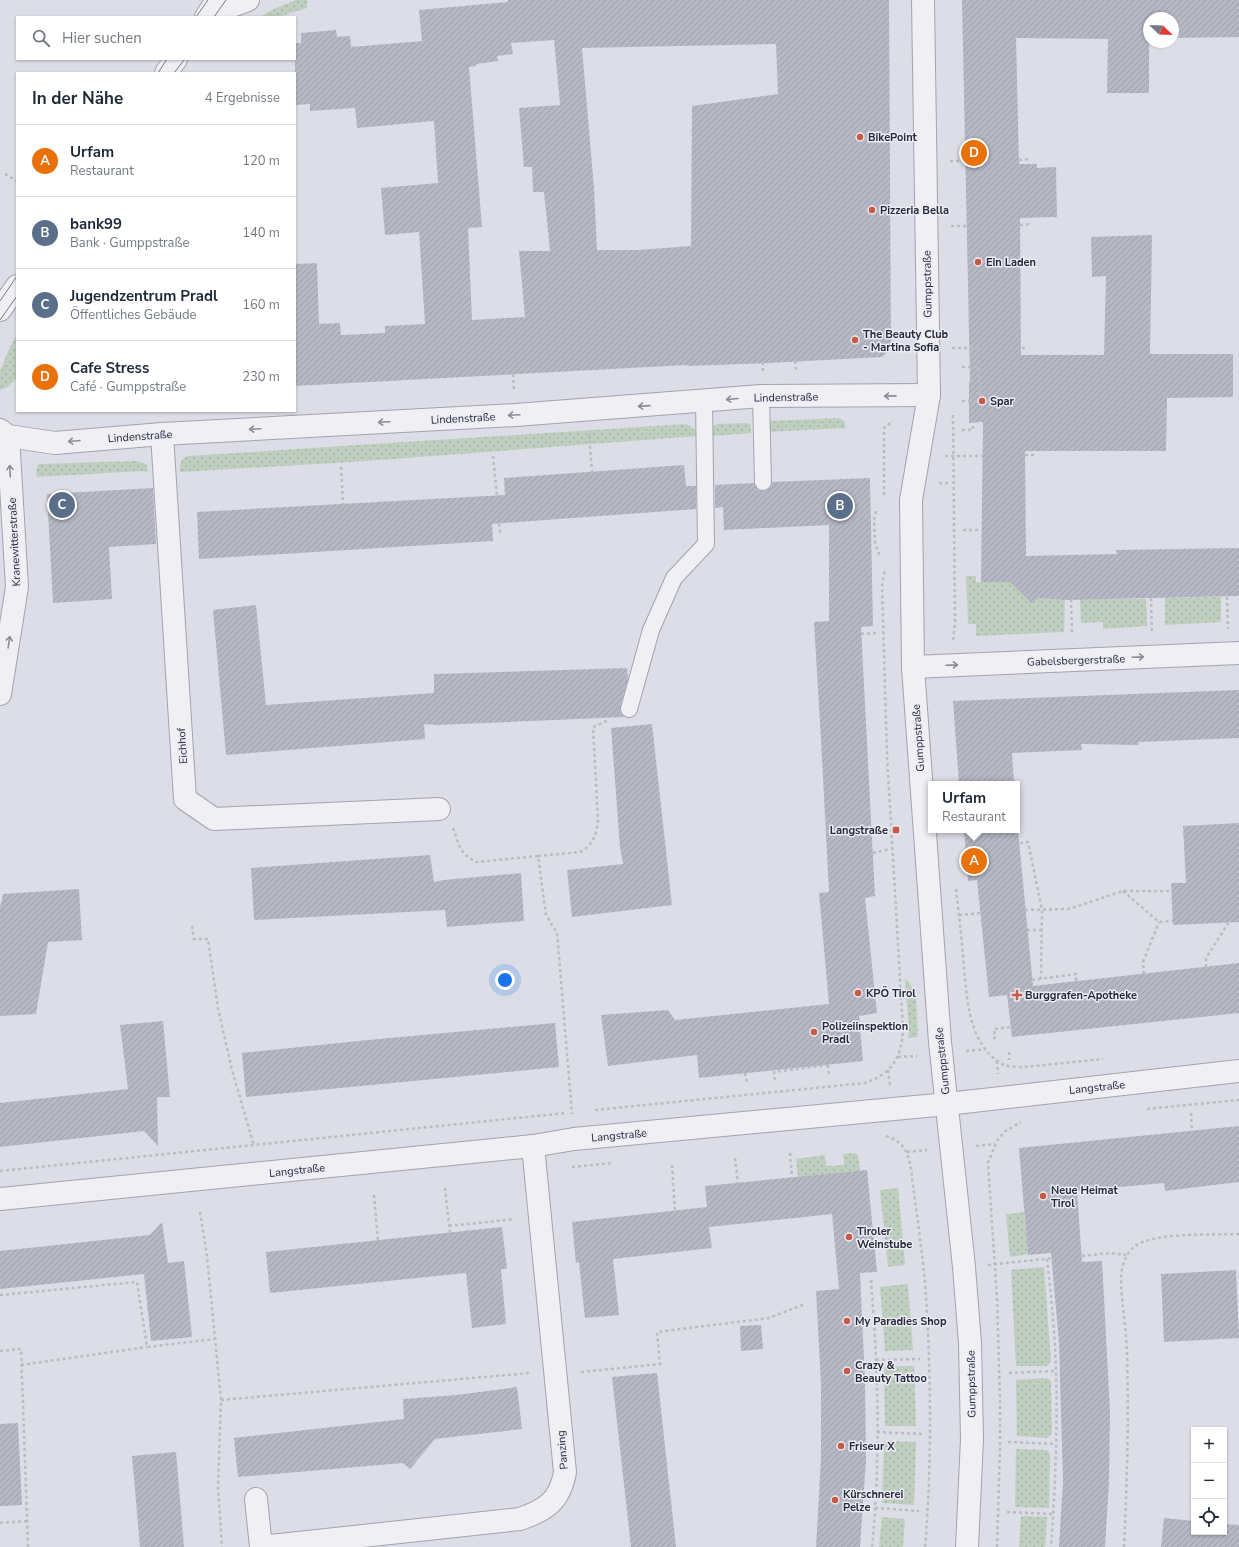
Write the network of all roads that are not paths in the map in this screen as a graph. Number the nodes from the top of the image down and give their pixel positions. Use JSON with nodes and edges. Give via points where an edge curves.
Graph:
{"nodes":[{"id":1,"x":248,"y":0,"type":"edge"},
{"id":2,"x":923,"y":0,"type":"edge"},
{"id":3,"x":210,"y":11,"type":"edge"},
{"id":4,"x":175,"y":60,"type":"edge"},
{"id":5,"x":167,"y":72,"type":"edge"},
{"id":6,"x":16,"y":287,"type":"edge"},
{"id":7,"x":0,"y":310,"type":"edge"},
{"id":8,"x":929,"y":395,"type":"junction"},
{"id":9,"x":761,"y":396,"type":"junction"},
{"id":10,"x":704,"y":401,"type":"junction"},
{"id":11,"x":4,"y":433,"type":"edge"},
{"id":12,"x":162,"y":434,"type":"junction"},
{"id":13,"x":762,"y":482,"type":"dead end"},
{"id":14,"x":1239,"y":653,"type":"edge"},
{"id":15,"x":913,"y":667,"type":"junction"},
{"id":16,"x":0,"y":694,"type":"edge"},
{"id":17,"x":629,"y":709,"type":"dead end"},
{"id":18,"x":439,"y":808,"type":"road end"},
{"id":19,"x":1239,"y":1072,"type":"edge"},
{"id":20,"x":947,"y":1104,"type":"junction"},
{"id":21,"x":533,"y":1146,"type":"junction"},
{"id":22,"x":0,"y":1199,"type":"edge"},
{"id":23,"x":256,"y":1499,"type":"dead end"},
{"id":24,"x":967,"y":1547,"type":"edge"}],
"edges":[{"from":1,"to":3,"type":"street"},
{"from":2,"to":8,"type":"street","name":"Gumppstraße"},
{"from":4,"to":5,"type":"street"},
{"from":6,"to":7,"type":"street"},
{"from":8,"to":9,"type":"street","name":"Lindenstraße","one_way":true},
{"from":8,"to":15,"type":"street","name":"Gumppstraße","via":[[911,500]]},
{"from":9,"to":10,"type":"street","name":"Lindenstraße","one_way":true},
{"from":9,"to":13,"type":"lane"},
{"from":10,"to":12,"type":"street","name":"Lindenstraße","one_way":true,"via":[[516,415]]},
{"from":10,"to":17,"type":"lane","via":[[706,544],[674,578],[651,630]]},
{"from":12,"to":11,"type":"street","name":"Lindenstraße","one_way":true,"via":[[55,443]]},
{"from":16,"to":11,"type":"street","name":"Kranewitterstraße","one_way":true,"via":[[17,587]]},
{"from":12,"to":18,"type":"street","name":"Eichhof","via":[[185,799],[214,819]]},
{"from":15,"to":14,"type":"street","name":"Gabelsbergerstraße","one_way":true},
{"from":15,"to":20,"type":"street","name":"Gumppstraße","via":[[939,1035]]},
{"from":19,"to":20,"type":"street","name":"Langstraße"},
{"from":20,"to":21,"type":"street","name":"Langstraße","via":[[574,1139]]},
{"from":20,"to":24,"type":"street","name":"Gumppstraße","via":[[970,1343],[972,1439]]},
{"from":21,"to":22,"type":"street","name":"Langstraße"},
{"from":21,"to":23,"type":"street","name":"Panzing","via":[[565,1472],[560,1492],[553,1501],[545,1508],[520,1519],[261,1547]]}]}
